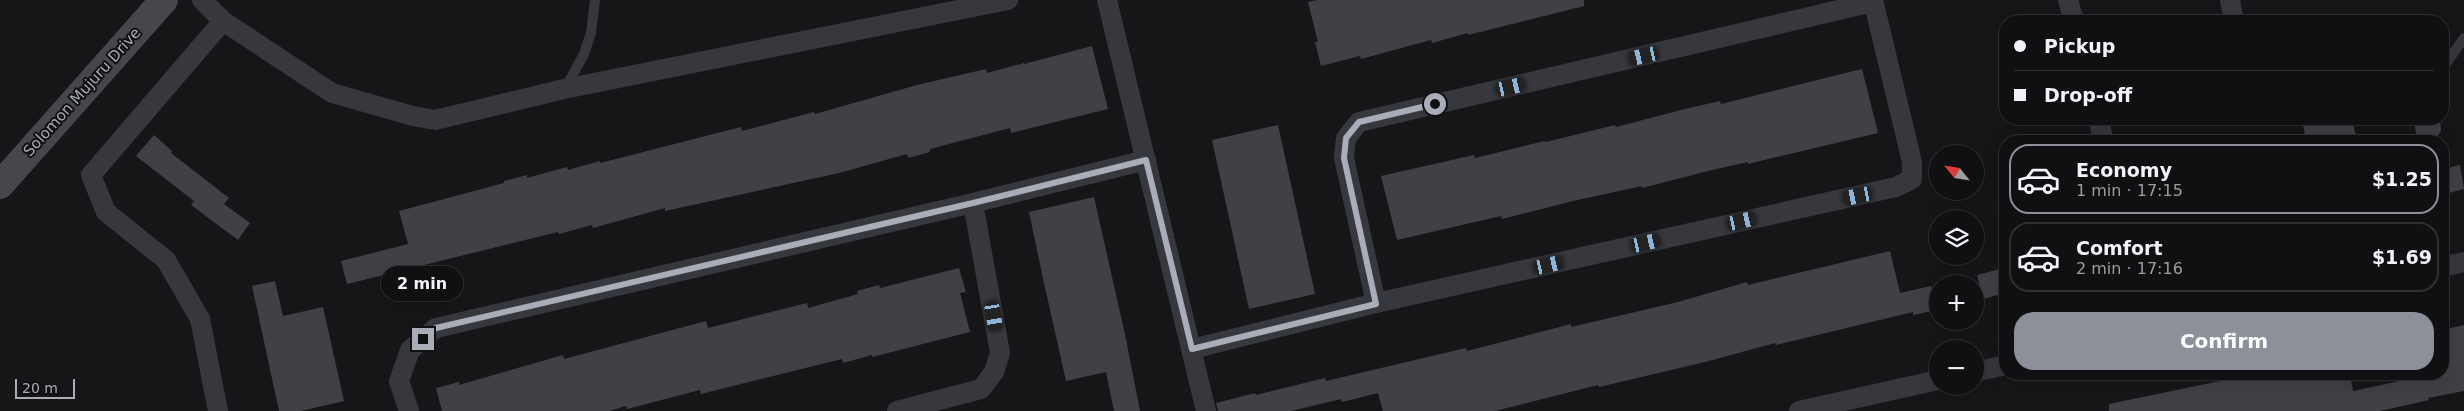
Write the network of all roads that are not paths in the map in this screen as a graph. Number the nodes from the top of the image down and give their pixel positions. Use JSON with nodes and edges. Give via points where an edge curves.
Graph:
{"nodes":[{"id":1,"x":164,"y":0,"type":"edge"},
{"id":2,"x":202,"y":0,"type":"edge"},
{"id":3,"x":595,"y":0,"type":"edge"},
{"id":4,"x":1008,"y":0,"type":"edge"},
{"id":5,"x":1107,"y":0,"type":"edge"},
{"id":6,"x":2068,"y":0,"type":"edge"},
{"id":7,"x":2230,"y":0,"type":"edge"},
{"id":8,"x":1873,"y":1,"type":"edge"},
{"id":9,"x":2072,"y":15,"type":"edge"},
{"id":10,"x":2233,"y":15,"type":"edge"},
{"id":11,"x":223,"y":22,"type":"junction"},
{"id":12,"x":2464,"y":38,"type":"edge"},
{"id":13,"x":2449,"y":59,"type":"edge"},
{"id":14,"x":564,"y":89,"type":"junction"},
{"id":15,"x":1146,"y":160,"type":"junction"},
{"id":16,"x":0,"y":185,"type":"edge"},
{"id":17,"x":973,"y":203,"type":"junction"},
{"id":18,"x":2464,"y":262,"type":"edge"},
{"id":19,"x":2449,"y":265,"type":"edge"},
{"id":20,"x":1376,"y":304,"type":"junction"},
{"id":21,"x":1192,"y":349,"type":"junction"},
{"id":22,"x":1999,"y":366,"type":"edge"},
{"id":23,"x":1984,"y":370,"type":"edge"},
{"id":24,"x":1929,"y":382,"type":"edge"},
{"id":25,"x":218,"y":411,"type":"edge"},
{"id":26,"x":409,"y":411,"type":"edge"},
{"id":27,"x":897,"y":411,"type":"edge"},
{"id":28,"x":1206,"y":411,"type":"edge"},
{"id":29,"x":1799,"y":411,"type":"edge"}],
"edges":[{"from":1,"to":16,"type":"street","name":"Solomon Mujuru Drive"},
{"from":2,"to":11,"type":"street"},
{"from":3,"to":14,"type":"lane","via":[[591,33]]},
{"from":4,"to":14,"type":"street"},
{"from":5,"to":15,"type":"street"},
{"from":6,"to":9,"type":"street"},
{"from":7,"to":10,"type":"street"},
{"from":8,"to":20,"type":"street","via":[[1359,122],[1346,138],[1344,158]]},
{"from":8,"to":20,"type":"street","via":[[1912,162],[1912,179],[1896,187]]},
{"from":11,"to":14,"type":"street","via":[[332,93],[412,116],[435,120]]},
{"from":11,"to":25,"type":"street","via":[[91,175],[106,212],[166,260],[200,318]]},
{"from":12,"to":13,"type":"lane"},
{"from":15,"to":17,"type":"street"},
{"from":15,"to":21,"type":"street"},
{"from":17,"to":26,"type":"street","via":[[436,328],[410,350],[400,381]]},
{"from":17,"to":27,"type":"street","via":[[1000,353],[994,372],[981,389]]},
{"from":18,"to":19,"type":"street"},
{"from":20,"to":21,"type":"street"},
{"from":21,"to":28,"type":"street"},
{"from":22,"to":23,"type":"street"},
{"from":24,"to":29,"type":"street"}]}
